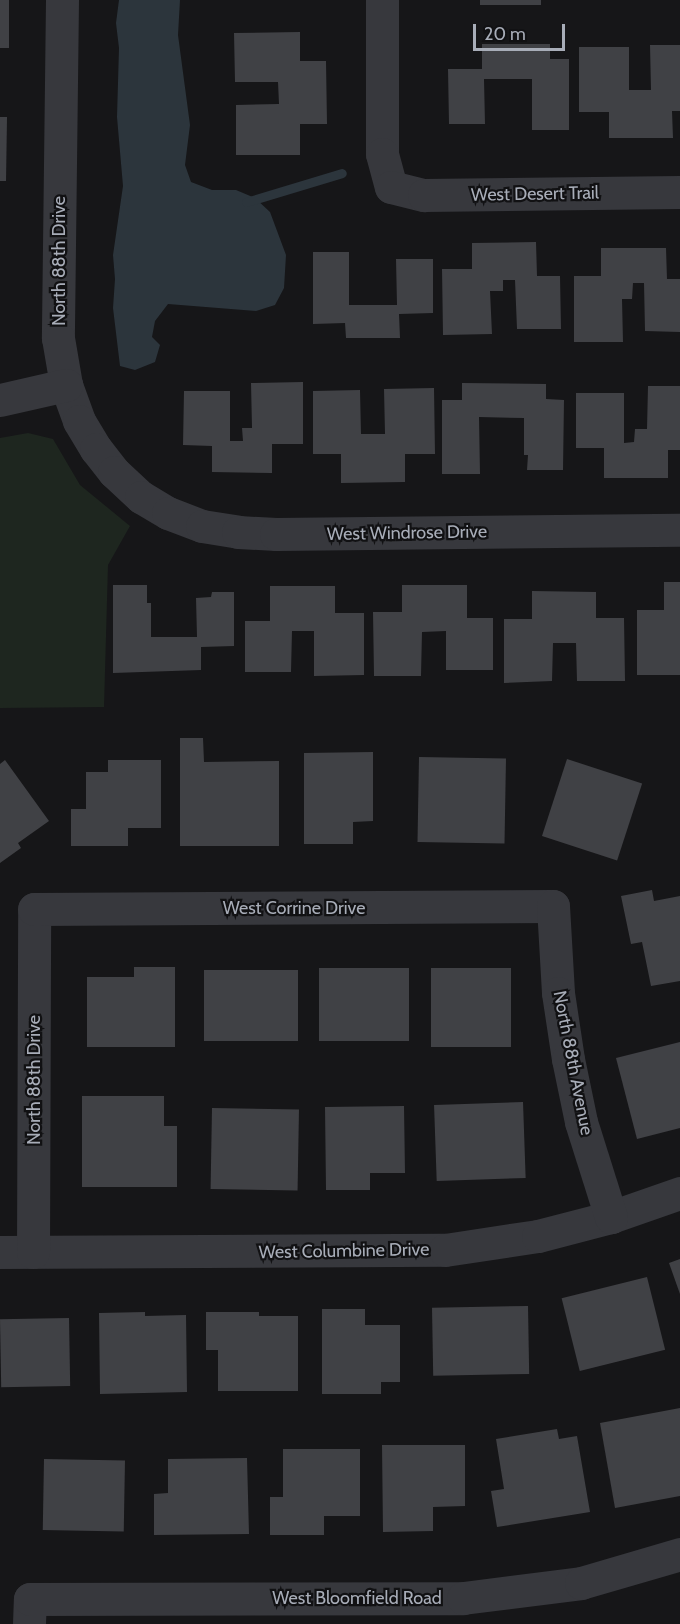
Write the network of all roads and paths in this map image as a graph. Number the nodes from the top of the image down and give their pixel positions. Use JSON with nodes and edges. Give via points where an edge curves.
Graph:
{"nodes":[{"id":1,"x":62,"y":0,"type":"edge"},
{"id":2,"x":382,"y":0,"type":"edge"},
{"id":3,"x":680,"y":192,"type":"edge"},
{"id":4,"x":66,"y":385,"type":"junction"},
{"id":5,"x":0,"y":400,"type":"edge"},
{"id":6,"x":141,"y":497,"type":"joint"},
{"id":7,"x":680,"y":530,"type":"edge"},
{"id":8,"x":553,"y":906,"type":"joint"},
{"id":9,"x":34,"y":909,"type":"joint"},
{"id":10,"x":680,"y":1193,"type":"edge"},
{"id":11,"x":611,"y":1217,"type":"junction"},
{"id":12,"x":33,"y":1251,"type":"junction"},
{"id":13,"x":0,"y":1252,"type":"edge"},
{"id":14,"x":680,"y":1554,"type":"edge"},
{"id":15,"x":29,"y":1611,"type":"edge"}],
"edges":[{"from":1,"to":4,"type":"street","name":"North 88th Drive","via":[[57,301]]},
{"from":2,"to":3,"type":"street","name":"West Desert Trail","via":[[382,154],[391,187],[424,195]]},
{"from":4,"to":5,"type":"street"},
{"from":4,"to":6,"type":"street","name":"North 88th Drive","via":[[79,421],[96,449]]},
{"from":6,"to":7,"type":"street","name":"West Windrose Drive","via":[[202,526],[238,532]]},
{"from":8,"to":9,"type":"street","name":"West Corrine Drive"},
{"from":8,"to":11,"type":"street","name":"North 88th Avenue","via":[[558,993],[568,1059],[581,1122]]},
{"from":9,"to":12,"type":"street","name":"North 88th Drive"},
{"from":10,"to":11,"type":"street","name":"West Columbine Drive"},
{"from":11,"to":12,"type":"street","name":"West Columbine Drive","via":[[538,1236],[445,1250]]},
{"from":12,"to":13,"type":"street","name":"West Columbine Drive"},
{"from":14,"to":15,"type":"street","name":"West Bloomfield Road","via":[[581,1583],[463,1598]]}]}
